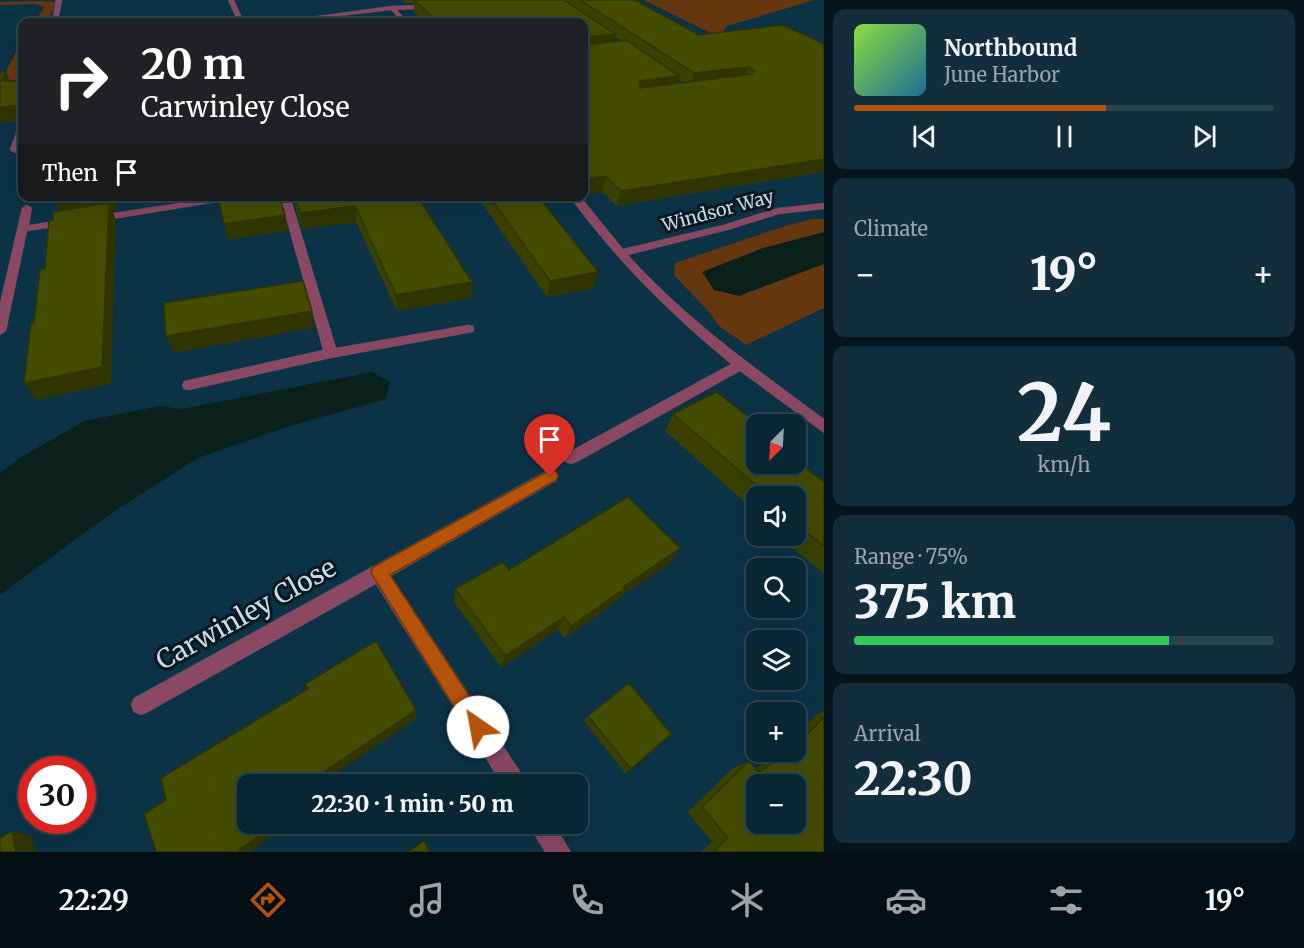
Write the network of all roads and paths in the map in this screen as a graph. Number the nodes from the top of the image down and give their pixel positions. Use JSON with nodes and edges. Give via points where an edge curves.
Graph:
{"nodes":[{"id":1,"x":59,"y":0,"type":"edge"},
{"id":2,"x":231,"y":0,"type":"edge"},
{"id":3,"x":445,"y":7,"type":"edge"},
{"id":4,"x":392,"y":8,"type":"junction"},
{"id":5,"x":56,"y":18,"type":"edge"},
{"id":6,"x":239,"y":18,"type":"edge"},
{"id":7,"x":309,"y":18,"type":"edge"},
{"id":8,"x":401,"y":18,"type":"edge"},
{"id":9,"x":18,"y":140,"type":"edge"},
{"id":10,"x":15,"y":150,"type":"dead end"},
{"id":11,"x":215,"y":201,"type":"edge"},
{"id":12,"x":286,"y":201,"type":"edge"},
{"id":13,"x":578,"y":201,"type":"edge"},
{"id":14,"x":824,"y":206,"type":"edge"},
{"id":15,"x":27,"y":208,"type":"dead end"},
{"id":16,"x":22,"y":229,"type":"junction"},
{"id":17,"x":621,"y":253,"type":"junction"},
{"id":18,"x":468,"y":329,"type":"dead end"},
{"id":19,"x":0,"y":331,"type":"edge"},
{"id":20,"x":331,"y":353,"type":"junction"},
{"id":21,"x":742,"y":364,"type":"junction"},
{"id":22,"x":189,"y":385,"type":"dead end"},
{"id":23,"x":824,"y":427,"type":"edge"},
{"id":24,"x":571,"y":458,"type":"dead end"},
{"id":25,"x":550,"y":476,"type":"dead end"},
{"id":26,"x":379,"y":573,"type":"junction"},
{"id":27,"x":141,"y":705,"type":"dead end"},
{"id":28,"x":509,"y":774,"type":"edge"},
{"id":29,"x":547,"y":834,"type":"edge"},
{"id":30,"x":559,"y":852,"type":"edge"}],
"edges":[{"from":1,"to":5,"type":"street"},
{"from":2,"to":6,"type":"street"},
{"from":3,"to":4,"type":"street"},
{"from":4,"to":7,"type":"street"},
{"from":4,"to":8,"type":"street"},
{"from":9,"to":10,"type":"street"},
{"from":11,"to":16,"type":"street"},
{"from":12,"to":20,"type":"street"},
{"from":13,"to":17,"type":"street"},
{"from":14,"to":17,"type":"street","name":"Windsor Way","via":[[778,211]]},
{"from":15,"to":16,"type":"street"},
{"from":16,"to":19,"type":"street"},
{"from":17,"to":21,"type":"street","via":[[659,294]]},
{"from":18,"to":20,"type":"street"},
{"from":20,"to":22,"type":"street"},
{"from":21,"to":23,"type":"street"},
{"from":21,"to":24,"type":"street"},
{"from":25,"to":26,"type":"street","name":"Carwinley Close"},
{"from":26,"to":27,"type":"street","name":"Carwinley Close"},
{"from":26,"to":28,"type":"street"},
{"from":29,"to":30,"type":"street"}]}
